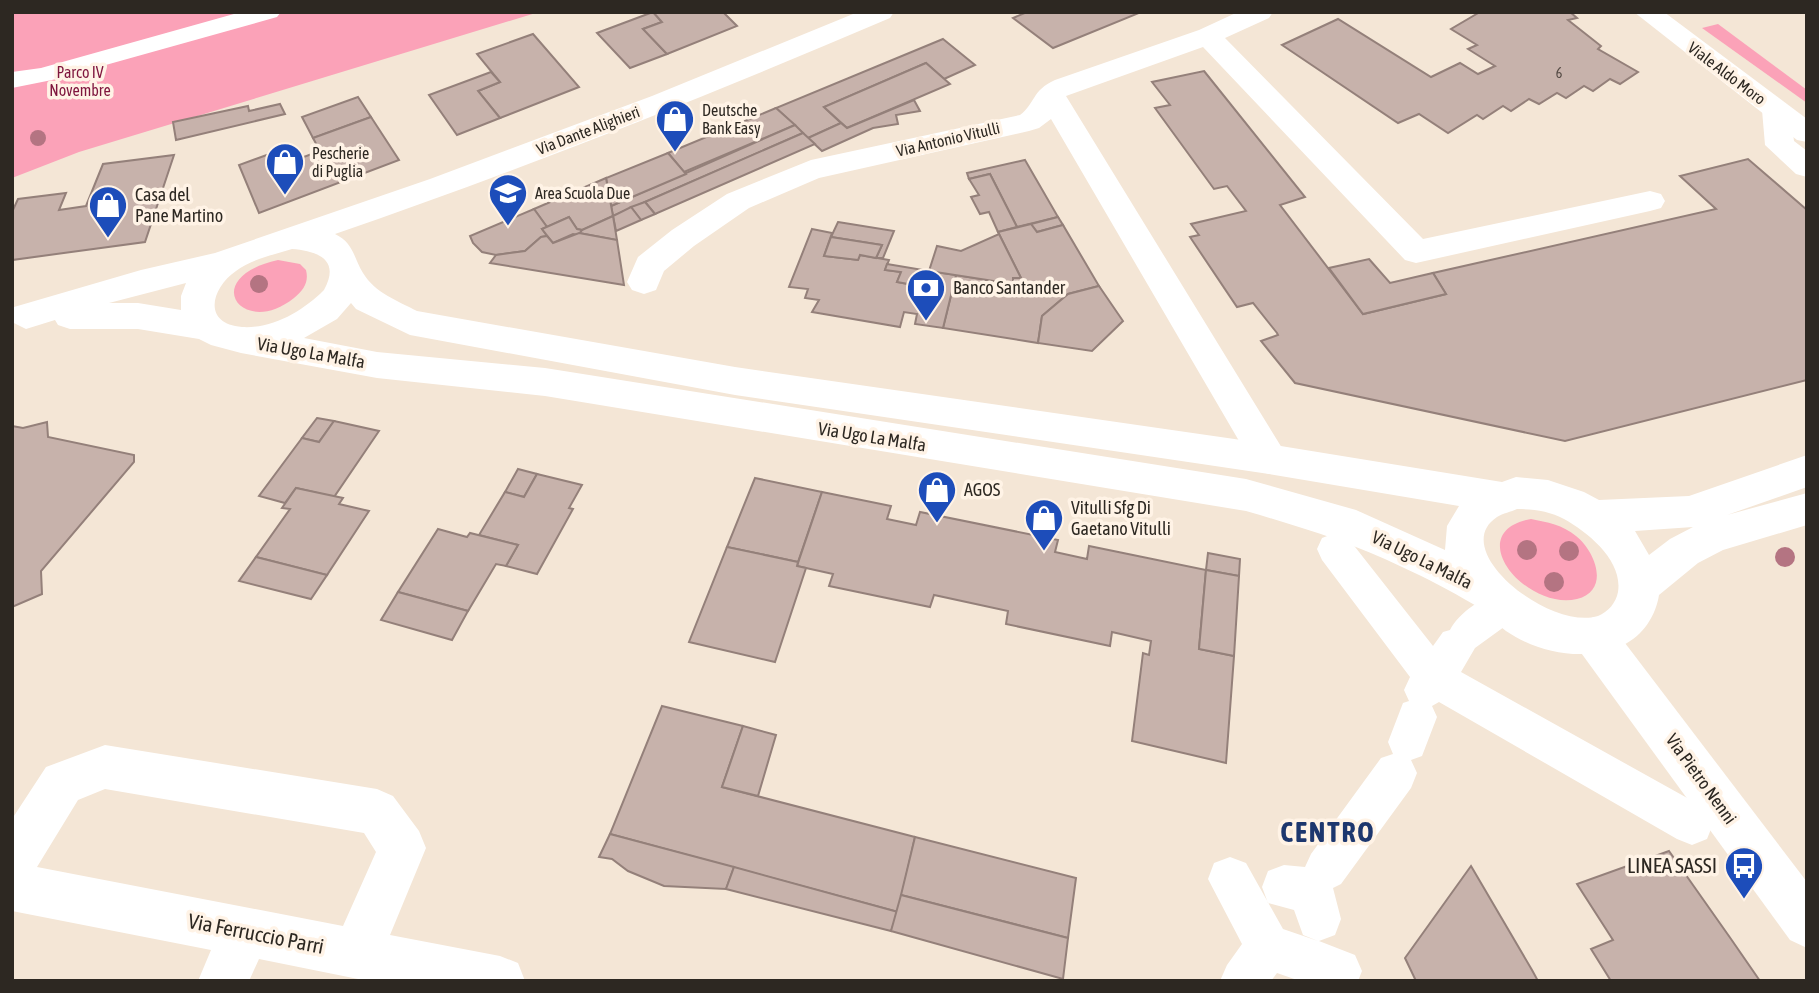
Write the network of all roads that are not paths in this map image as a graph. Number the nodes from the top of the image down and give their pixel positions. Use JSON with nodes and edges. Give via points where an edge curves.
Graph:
{"nodes":[{"id":1,"x":269,"y":12,"type":"edge"},
{"id":2,"x":881,"y":12,"type":"edge"},
{"id":3,"x":1260,"y":12,"type":"edge"},
{"id":4,"x":1647,"y":12,"type":"edge"},
{"id":5,"x":1208,"y":36,"type":"junction"},
{"id":6,"x":12,"y":80,"type":"edge"},
{"id":7,"x":1050,"y":93,"type":"junction"},
{"id":8,"x":1776,"y":110,"type":"junction"},
{"id":9,"x":1807,"y":134,"type":"edge"},
{"id":10,"x":1807,"y":167,"type":"edge"},
{"id":11,"x":1650,"y":201,"type":"dead end"},
{"id":12,"x":291,"y":238,"type":"junction"},
{"id":13,"x":225,"y":262,"type":"junction"},
{"id":14,"x":346,"y":276,"type":"junction"},
{"id":15,"x":644,"y":282,"type":"dead end"},
{"id":16,"x":19,"y":317,"type":"edge"},
{"id":17,"x":205,"y":327,"type":"junction"},
{"id":18,"x":243,"y":340,"type":"junction"},
{"id":19,"x":1269,"y":459,"type":"junction"},
{"id":20,"x":1807,"y":471,"type":"edge"},
{"id":21,"x":1499,"y":497,"type":"junction"},
{"id":22,"x":1807,"y":509,"type":"edge"},
{"id":23,"x":1595,"y":517,"type":"junction"},
{"id":24,"x":1335,"y":549,"type":"dead end"},
{"id":25,"x":1639,"y":586,"type":"junction"},
{"id":26,"x":1493,"y":598,"type":"junction"},
{"id":27,"x":1594,"y":636,"type":"junction"},
{"id":28,"x":1415,"y":720,"type":"junction"},
{"id":29,"x":1692,"y":824,"type":"dead end"},
{"id":30,"x":12,"y":863,"type":"edge"},
{"id":31,"x":1326,"y":869,"type":"dead end"},
{"id":32,"x":1230,"y":879,"type":"dead end"},
{"id":33,"x":12,"y":887,"type":"edge"},
{"id":34,"x":1284,"y":887,"type":"dead end"},
{"id":35,"x":1319,"y":919,"type":"dead end"},
{"id":36,"x":1807,"y":923,"type":"edge"},
{"id":37,"x":246,"y":932,"type":"junction"},
{"id":38,"x":357,"y":953,"type":"junction"},
{"id":39,"x":1256,"y":964,"type":"edge"},
{"id":40,"x":1339,"y":971,"type":"dead end"},
{"id":41,"x":223,"y":981,"type":"edge"},
{"id":42,"x":500,"y":981,"type":"edge"}],
"edges":[{"from":1,"to":6,"type":"street"},
{"from":2,"to":12,"type":"main road","name":"Via Dante Alighieri","via":[[439,188]]},
{"from":3,"to":5,"type":"main road"},
{"from":4,"to":8,"type":"main road","name":"Viale Aldo Moro"},
{"from":5,"to":7,"type":"main road"},
{"from":5,"to":11,"type":"main road","via":[[1416,252]]},
{"from":7,"to":15,"type":"main road","name":"Via Antonio Vitulli","via":[[1041,103],[1040,114],[1029,122],[811,170],[738,201],[650,265]]},
{"from":7,"to":19,"type":"main road"},
{"from":8,"to":9,"type":"main road","name":"Viale Aldo Moro"},
{"from":8,"to":10,"type":"main road","via":[[1780,145]]},
{"from":12,"to":13,"type":"main road"},
{"from":12,"to":14,"type":"main road","via":[[327,243],[343,258]]},
{"from":13,"to":16,"type":"main road"},
{"from":13,"to":17,"type":"main road","via":[[207,278],[197,296],[197,313]]},
{"from":14,"to":18,"type":"main road","via":[[336,299],[319,316],[270,338]]},
{"from":14,"to":19,"type":"main road","name":"Via Ugo La Malfa","via":[[368,300],[410,322],[735,381]]},
{"from":16,"to":17,"type":"main road","via":[[138,316]]},
{"from":17,"to":18,"type":"main road","via":[[221,337]]},
{"from":18,"to":26,"type":"main road","name":"Via Ugo La Malfa","via":[[377,365],[545,382],[1246,495],[1342,522],[1418,555]]},
{"from":19,"to":21,"type":"main road","name":"Via Ugo La Malfa"},
{"from":20,"to":23,"type":"main road","via":[[1689,512]]},
{"from":21,"to":23,"type":"main road","via":[[1536,493]]},
{"from":21,"to":26,"type":"main road","via":[[1480,507],[1468,523],[1465,544],[1470,566]]},
{"from":22,"to":25,"type":"main road","via":[[1713,536],[1684,551]]},
{"from":23,"to":25,"type":"main road","via":[[1618,538],[1633,562]]},
{"from":24,"to":28,"type":"street"},
{"from":25,"to":27,"type":"main road","via":[[1635,610],[1619,627]]},
{"from":26,"to":27,"type":"main road","via":[[1524,622],[1548,632]]},
{"from":26,"to":28,"type":"street"},
{"from":27,"to":36,"type":"main road","name":"Via Pietro Nenni"},
{"from":28,"to":29,"type":"street"},
{"from":28,"to":31,"type":"street"},
{"from":30,"to":38,"type":"main road","via":[[62,783],[105,767],[377,812],[402,848]]},
{"from":32,"to":39,"type":"street"},
{"from":33,"to":37,"type":"main road","name":"Via Ferruccio Parri"},
{"from":34,"to":35,"type":"street","via":[[1311,888]]},
{"from":37,"to":38,"type":"main road","name":"Via Ferruccio Parri"},
{"from":37,"to":41,"type":"main road"},
{"from":38,"to":42,"type":"main road","name":"Via Ferruccio Parri"},
{"from":39,"to":40,"type":"street"}]}
